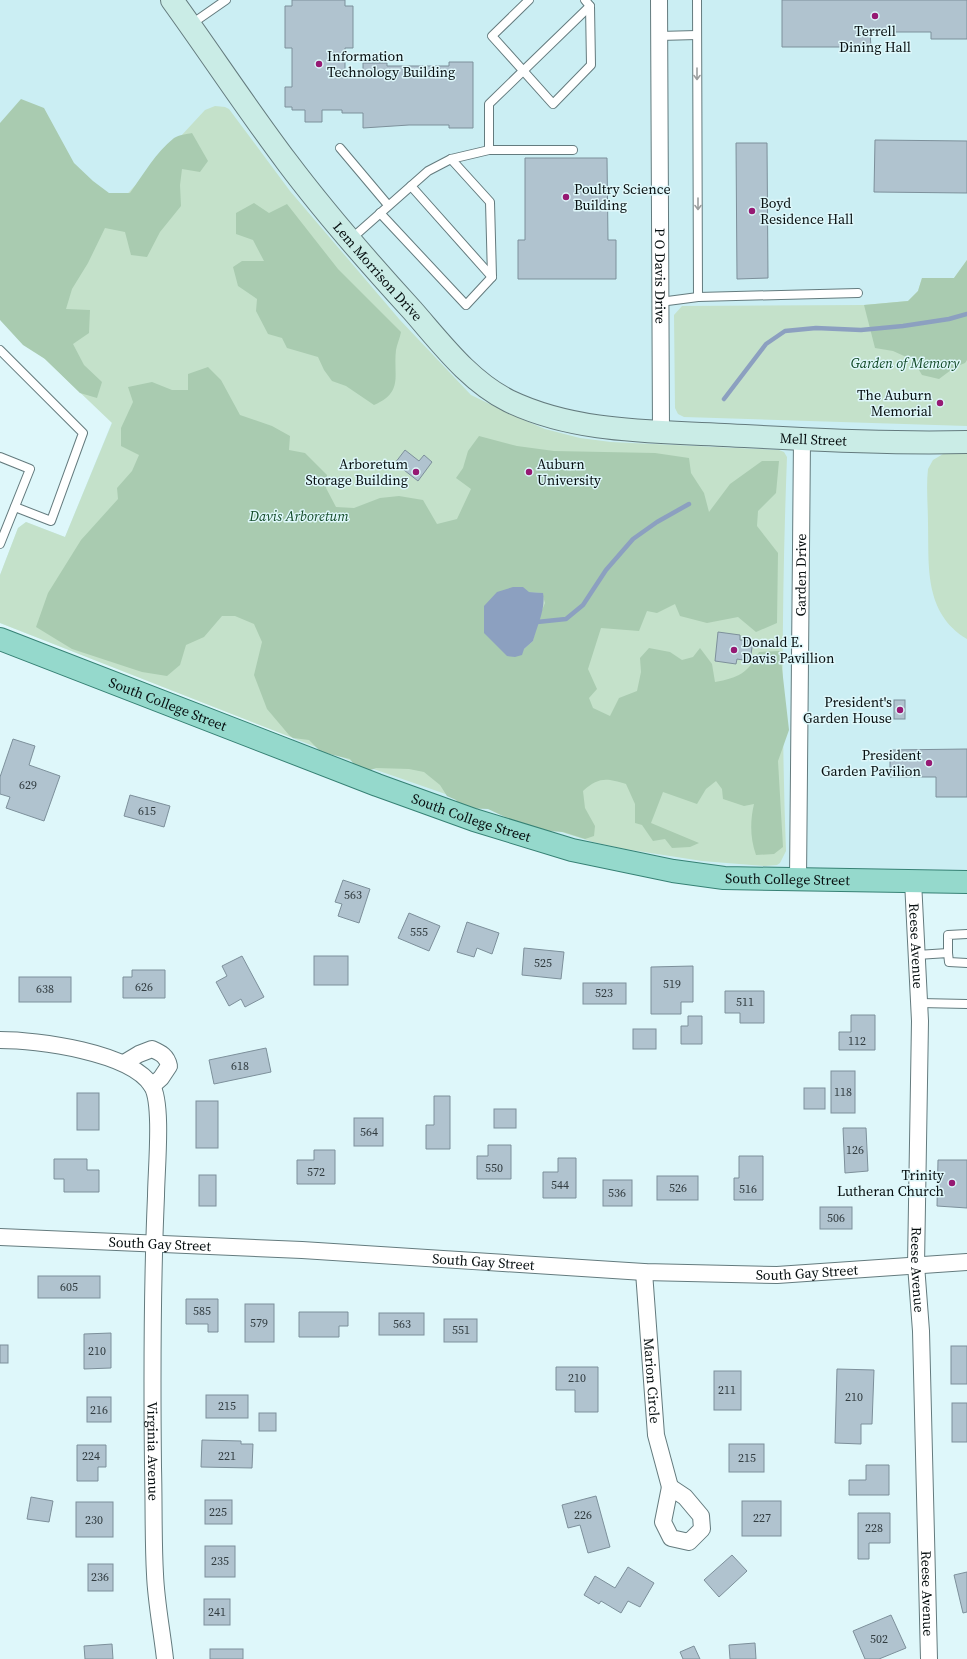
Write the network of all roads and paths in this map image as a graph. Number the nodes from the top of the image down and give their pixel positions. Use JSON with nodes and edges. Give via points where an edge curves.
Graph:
{"nodes":[{"id":1,"x":172,"y":0,"type":"edge"},
{"id":2,"x":226,"y":0,"type":"edge"},
{"id":3,"x":529,"y":0,"type":"edge"},
{"id":4,"x":659,"y":0,"type":"edge"},
{"id":5,"x":697,"y":0,"type":"edge"},
{"id":6,"x":587,"y":3,"type":"edge"},
{"id":7,"x":190,"y":25,"type":"junction"},
{"id":8,"x":659,"y":36,"type":"junction"},
{"id":9,"x":697,"y":36,"type":"junction"},
{"id":10,"x":522,"y":71,"type":"junction"},
{"id":11,"x":340,"y":148,"type":"dead end"},
{"id":12,"x":489,"y":150,"type":"junction"},
{"id":13,"x":573,"y":150,"type":"dead end"},
{"id":14,"x":451,"y":159,"type":"junction"},
{"id":15,"x":411,"y":186,"type":"junction"},
{"id":16,"x":388,"y":205,"type":"junction"},
{"id":17,"x":380,"y":213,"type":"junction"},
{"id":18,"x":351,"y":240,"type":"junction"},
{"id":19,"x":492,"y":277,"type":"junction"},
{"id":20,"x":858,"y":293,"type":"dead end"},
{"id":21,"x":698,"y":298,"type":"junction"},
{"id":22,"x":660,"y":302,"type":"junction"},
{"id":23,"x":0,"y":350,"type":"edge"},
{"id":24,"x":661,"y":431,"type":"junction"},
{"id":25,"x":802,"y":439,"type":"junction"},
{"id":26,"x":967,"y":442,"type":"edge"},
{"id":27,"x":0,"y":457,"type":"edge"},
{"id":28,"x":15,"y":507,"type":"junction"},
{"id":29,"x":0,"y":544,"type":"edge"},
{"id":30,"x":0,"y":639,"type":"edge"},
{"id":31,"x":798,"y":880,"type":"junction"},
{"id":32,"x":913,"y":881,"type":"junction"},
{"id":33,"x":967,"y":882,"type":"edge"},
{"id":34,"x":967,"y":934,"type":"edge"},
{"id":35,"x":948,"y":954,"type":"junction"},
{"id":36,"x":917,"y":955,"type":"junction"},
{"id":37,"x":967,"y":963,"type":"edge"},
{"id":38,"x":920,"y":1003,"type":"junction"},
{"id":39,"x":967,"y":1004,"type":"edge"},
{"id":40,"x":0,"y":1040,"type":"edge"},
{"id":41,"x":124,"y":1063,"type":"junction"},
{"id":42,"x":152,"y":1086,"type":"junction"},
{"id":43,"x":0,"y":1237,"type":"edge"},
{"id":44,"x":154,"y":1243,"type":"junction"},
{"id":45,"x":967,"y":1262,"type":"edge"},
{"id":46,"x":916,"y":1265,"type":"junction"},
{"id":47,"x":644,"y":1272,"type":"junction"},
{"id":48,"x":670,"y":1487,"type":"dead end"},
{"id":49,"x":165,"y":1659,"type":"edge"},
{"id":50,"x":929,"y":1659,"type":"edge"}],
"edges":[{"from":1,"to":7,"type":"street","name":"Lem Morrison Drive"},
{"from":2,"to":7,"type":"lane"},
{"from":3,"to":10,"type":"lane","via":[[492,36]]},
{"from":4,"to":8,"type":"street","name":"P O Davis Drive"},
{"from":5,"to":9,"type":"lane"},
{"from":6,"to":10,"type":"lane"},
{"from":6,"to":10,"type":"lane","via":[[591,65],[553,104]]},
{"from":7,"to":18,"type":"street","name":"Lem Morrison Drive","via":[[288,164]]},
{"from":8,"to":9,"type":"lane"},
{"from":8,"to":22,"type":"street","name":"P O Davis Drive"},
{"from":9,"to":21,"type":"lane","one_way":true},
{"from":10,"to":12,"type":"lane","via":[[489,104]]},
{"from":11,"to":16,"type":"lane"},
{"from":12,"to":13,"type":"lane"},
{"from":12,"to":14,"type":"lane"},
{"from":14,"to":15,"type":"lane","via":[[428,171]]},
{"from":14,"to":19,"type":"lane","via":[[490,202]]},
{"from":15,"to":16,"type":"lane"},
{"from":15,"to":19,"type":"lane"},
{"from":16,"to":17,"type":"lane"},
{"from":17,"to":18,"type":"lane"},
{"from":17,"to":19,"type":"lane","via":[[466,305]]},
{"from":18,"to":24,"type":"street","name":"Lem Morrison Drive","via":[[435,338],[485,386],[509,401],[542,414],[603,428]]},
{"from":20,"to":21,"type":"lane"},
{"from":21,"to":22,"type":"lane"},
{"from":22,"to":24,"type":"street","name":"P O Davis Drive"},
{"from":23,"to":28,"type":"lane","via":[[83,433],[51,521]]},
{"from":24,"to":25,"type":"street","name":"Mell Street"},
{"from":25,"to":26,"type":"street","name":"Mell Street"},
{"from":25,"to":31,"type":"street","name":"Garden Drive"},
{"from":27,"to":28,"type":"lane","via":[[30,469]]},
{"from":28,"to":29,"type":"lane"},
{"from":30,"to":31,"type":"main road","name":"South College Street","via":[[376,785],[474,820],[572,850],[673,871],[724,878]]},
{"from":31,"to":32,"type":"main road","name":"South College Street"},
{"from":32,"to":33,"type":"main road","name":"South College Street"},
{"from":32,"to":36,"type":"street","name":"Reese Avenue"},
{"from":34,"to":35,"type":"lane","via":[[948,935]]},
{"from":35,"to":36,"type":"lane"},
{"from":35,"to":37,"type":"lane","via":[[950,962]]},
{"from":36,"to":38,"type":"street","name":"Reese Avenue"},
{"from":38,"to":39,"type":"lane"},
{"from":38,"to":46,"type":"street","name":"Reese Avenue"},
{"from":40,"to":41,"type":"street","via":[[19,1040],[72,1048]]},
{"from":41,"to":42,"type":"street"},
{"from":41,"to":42,"type":"street","via":[[152,1049],[162,1054],[169,1066]]},
{"from":42,"to":44,"type":"street","name":"Virginia Avenue","via":[[158,1122]]},
{"from":43,"to":44,"type":"street","name":"South Gay Street"},
{"from":44,"to":47,"type":"street","name":"South Gay Street"},
{"from":44,"to":49,"type":"street","name":"Virginia Avenue","via":[[152,1397],[155,1576]]},
{"from":45,"to":46,"type":"street","name":"South Gay Street"},
{"from":46,"to":47,"type":"street","name":"South Gay Street","via":[[777,1275]]},
{"from":46,"to":50,"type":"street","name":"Reese Avenue","via":[[921,1331]]},
{"from":47,"to":48,"type":"street","name":"Marion Circle","via":[[656,1434]]}]}
